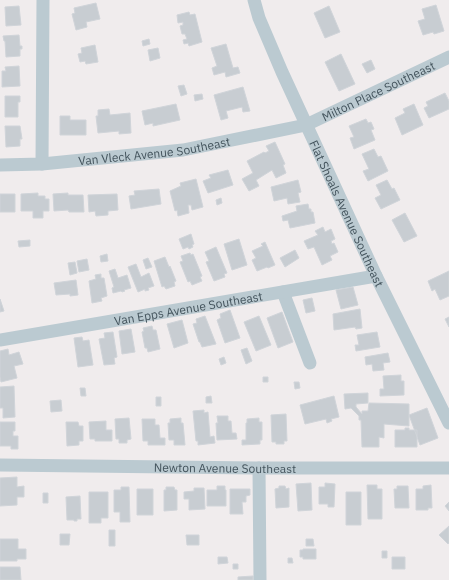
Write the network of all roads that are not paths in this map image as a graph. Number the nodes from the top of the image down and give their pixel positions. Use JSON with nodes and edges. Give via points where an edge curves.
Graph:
{"nodes":[{"id":1,"x":43,"y":0,"type":"edge"},
{"id":2,"x":254,"y":0,"type":"edge"},
{"id":3,"x":449,"y":57,"type":"edge"},
{"id":4,"x":306,"y":125,"type":"junction"},
{"id":5,"x":0,"y":164,"type":"edge"},
{"id":6,"x":42,"y":164,"type":"junction"},
{"id":7,"x":376,"y":276,"type":"junction"},
{"id":8,"x":283,"y":292,"type":"junction"},
{"id":9,"x":0,"y":340,"type":"edge"},
{"id":10,"x":310,"y":363,"type":"dead end"},
{"id":11,"x":449,"y":423,"type":"edge"},
{"id":12,"x":0,"y":465,"type":"edge"},
{"id":13,"x":259,"y":468,"type":"junction"},
{"id":14,"x":449,"y":468,"type":"edge"},
{"id":15,"x":260,"y":580,"type":"edge"}],
"edges":[{"from":1,"to":6,"type":"street"},
{"from":2,"to":4,"type":"street","name":"Flat Shoals Avenue Southeast","via":[[259,18]]},
{"from":3,"to":4,"type":"street","name":"Milton Place Southeast"},
{"from":4,"to":6,"type":"street","name":"Van Vleck Avenue Southeast","via":[[183,150]]},
{"from":4,"to":7,"type":"street","name":"Flat Shoals Avenue Southeast"},
{"from":5,"to":6,"type":"street","name":"Van Vleck Avenue Southeast"},
{"from":7,"to":8,"type":"street","name":"Van Epps Avenue Southeast"},
{"from":7,"to":11,"type":"street","name":"Flat Shoals Avenue Southeast"},
{"from":8,"to":9,"type":"street","name":"Van Epps Avenue Southeast"},
{"from":8,"to":10,"type":"street"},
{"from":12,"to":13,"type":"street","name":"Newton Avenue Southeast"},
{"from":13,"to":14,"type":"street","name":"Newton Avenue Southeast"},
{"from":13,"to":15,"type":"street"}]}
